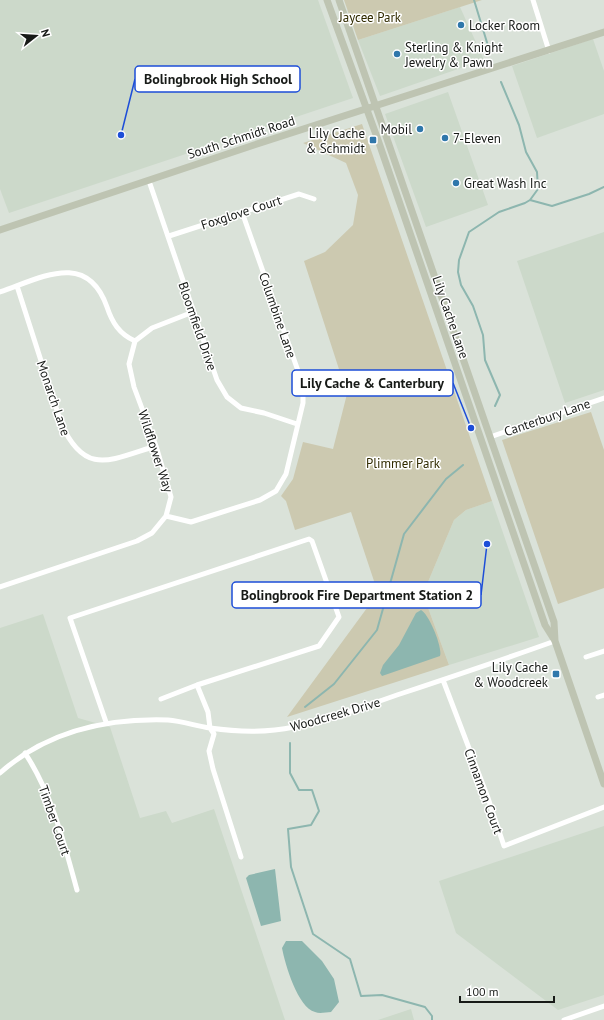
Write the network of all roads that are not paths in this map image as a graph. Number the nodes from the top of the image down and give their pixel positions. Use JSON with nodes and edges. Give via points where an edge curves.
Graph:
{"nodes":[{"id":1,"x":327,"y":0,"type":"edge"},
{"id":2,"x":339,"y":0,"type":"edge"},
{"id":3,"x":533,"y":0,"type":"edge"},
{"id":4,"x":604,"y":32,"type":"edge"},
{"id":5,"x":549,"y":51,"type":"junction"},
{"id":6,"x":376,"y":106,"type":"junction"},
{"id":7,"x":366,"y":109,"type":"junction"},
{"id":8,"x":149,"y":181,"type":"junction"},
{"id":9,"x":314,"y":199,"type":"dead end"},
{"id":10,"x":242,"y":212,"type":"junction"},
{"id":11,"x":0,"y":230,"type":"edge"},
{"id":12,"x":169,"y":236,"type":"junction"},
{"id":13,"x":17,"y":286,"type":"junction"},
{"id":14,"x":0,"y":292,"type":"edge"},
{"id":15,"x":193,"y":312,"type":"junction"},
{"id":16,"x":135,"y":341,"type":"junction"},
{"id":17,"x":604,"y":398,"type":"edge"},
{"id":18,"x":297,"y":424,"type":"junction"},
{"id":19,"x":490,"y":437,"type":"junction"},
{"id":20,"x":481,"y":440,"type":"junction"},
{"id":21,"x":156,"y":446,"type":"junction"},
{"id":22,"x":166,"y":516,"type":"junction"},
{"id":23,"x":0,"y":587,"type":"edge"},
{"id":24,"x":555,"y":641,"type":"junction"},
{"id":25,"x":604,"y":651,"type":"edge"},
{"id":26,"x":586,"y":657,"type":"dead end"},
{"id":27,"x":443,"y":680,"type":"junction"},
{"id":28,"x":197,"y":685,"type":"junction"},
{"id":29,"x":604,"y":694,"type":"edge"},
{"id":30,"x":598,"y":697,"type":"dead end"},
{"id":31,"x":161,"y":699,"type":"dead end"},
{"id":32,"x":106,"y":722,"type":"junction"},
{"id":33,"x":210,"y":728,"type":"junction"},
{"id":34,"x":25,"y":753,"type":"junction"},
{"id":35,"x":0,"y":773,"type":"edge"},
{"id":36,"x":604,"y":784,"type":"edge"},
{"id":37,"x":604,"y":807,"type":"edge"},
{"id":38,"x":241,"y":857,"type":"dead end"},
{"id":39,"x":77,"y":890,"type":"dead end"},
{"id":40,"x":604,"y":1006,"type":"edge"},
{"id":41,"x":564,"y":1020,"type":"edge"}],
"edges":[{"from":1,"to":7,"type":"street","name":"Lily Cache Lane"},
{"from":2,"to":6,"type":"street","name":"Lily Cache Lane"},
{"from":3,"to":5,"type":"street"},
{"from":4,"to":5,"type":"street","name":"South Schmidt Road"},
{"from":5,"to":6,"type":"street","name":"South Schmidt Road"},
{"from":6,"to":7,"type":"street","name":"South Schmidt Road"},
{"from":6,"to":19,"type":"street","name":"Lily Cache Lane"},
{"from":7,"to":8,"type":"street","name":"South Schmidt Road"},
{"from":7,"to":20,"type":"street","name":"Lily Cache Lane"},
{"from":8,"to":11,"type":"street","name":"South Schmidt Road"},
{"from":8,"to":12,"type":"street","name":"Bloomfield Drive"},
{"from":9,"to":10,"type":"street","name":"Foxglove Court","via":[[299,194]]},
{"from":10,"to":12,"type":"street","name":"Foxglove Court"},
{"from":10,"to":18,"type":"street","name":"Columbine Lane","via":[[303,385],[303,403]]},
{"from":12,"to":15,"type":"street","name":"Bloomfield Drive"},
{"from":13,"to":14,"type":"street"},
{"from":13,"to":16,"type":"street","via":[[55,274],[79,273],[90,278],[104,297],[111,319],[118,329]]},
{"from":13,"to":21,"type":"street","name":"Monarch Lane","via":[[61,423],[69,440],[82,455],[93,460],[108,461]]},
{"from":15,"to":16,"type":"street","via":[[152,328]]},
{"from":15,"to":18,"type":"street","name":"Bloomfield Drive","via":[[217,380],[227,397],[241,408]]},
{"from":16,"to":21,"type":"street","name":"Wildflower Way","via":[[129,364],[134,387]]},
{"from":17,"to":19,"type":"street","name":"Canterbury Lane"},
{"from":18,"to":22,"type":"street","name":"Columbine Lane","via":[[286,474],[276,491],[260,500],[191,522]]},
{"from":19,"to":20,"type":"street"},
{"from":19,"to":24,"type":"street","name":"Lily Cache Lane","via":[[554,622]]},
{"from":20,"to":24,"type":"street","name":"Lily Cache Lane","via":[[545,625]]},
{"from":21,"to":22,"type":"street","name":"Wildflower Way","via":[[171,497]]},
{"from":22,"to":23,"type":"street","name":"Wildflower Way","via":[[152,533],[137,541]]},
{"from":24,"to":27,"type":"street","name":"Woodcreek Drive"},
{"from":24,"to":36,"type":"street","name":"Lily Cache Lane"},
{"from":25,"to":26,"type":"street"},
{"from":27,"to":33,"type":"street","name":"Woodcreek Drive","via":[[294,727],[247,732]]},
{"from":27,"to":37,"type":"street","name":"Cinnamon Court","via":[[504,846]]},
{"from":28,"to":31,"type":"street"},
{"from":28,"to":32,"type":"street","via":[[319,646],[339,617],[311,539],[70,618]]},
{"from":28,"to":33,"type":"street","via":[[208,712]]},
{"from":29,"to":30,"type":"street"},
{"from":32,"to":33,"type":"street","name":"Woodcreek Drive","via":[[168,720]]},
{"from":32,"to":34,"type":"street","name":"Woodcreek Drive","via":[[61,734]]},
{"from":33,"to":38,"type":"street","via":[[214,734],[209,751],[213,769]]},
{"from":34,"to":35,"type":"street","name":"Woodcreek Drive"},
{"from":34,"to":39,"type":"street","name":"Timber Court","via":[[38,772],[48,798]]},
{"from":40,"to":41,"type":"street"}]}
